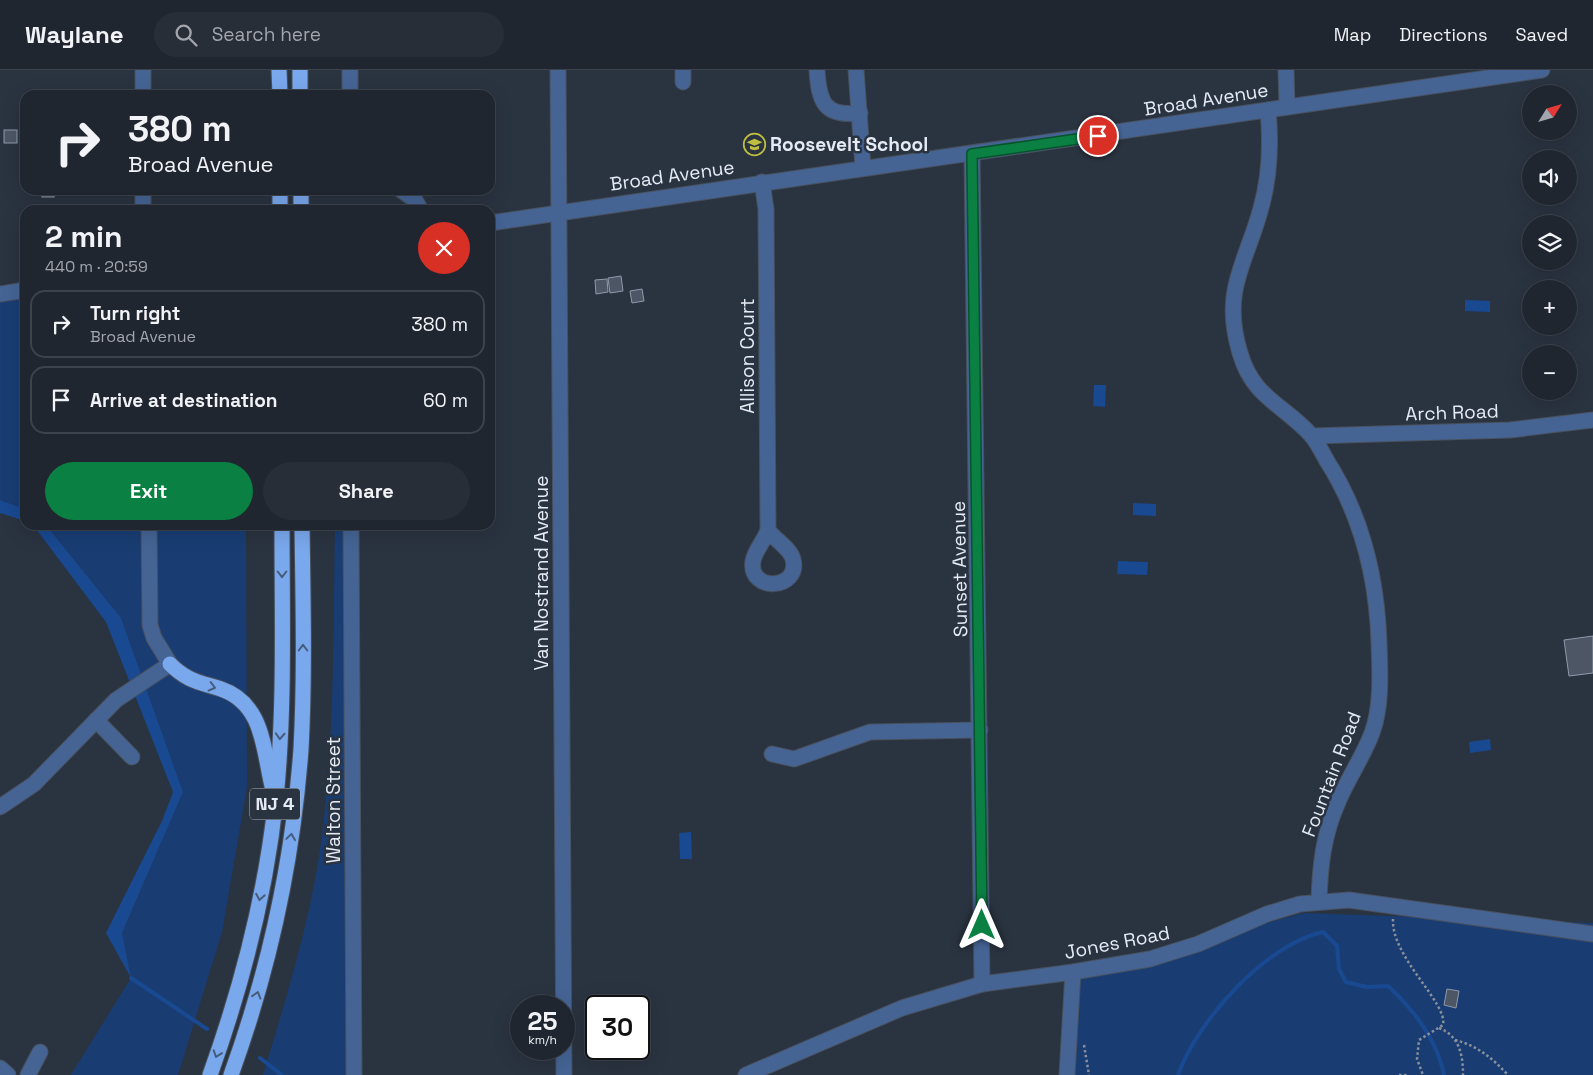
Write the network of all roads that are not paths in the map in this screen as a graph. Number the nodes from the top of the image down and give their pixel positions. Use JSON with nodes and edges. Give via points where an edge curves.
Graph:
{"nodes":[{"id":1,"x":143,"y":70,"type":"edge"},
{"id":2,"x":280,"y":70,"type":"edge"},
{"id":3,"x":300,"y":70,"type":"edge"},
{"id":4,"x":350,"y":70,"type":"edge"},
{"id":5,"x":558,"y":70,"type":"edge"},
{"id":6,"x":817,"y":70,"type":"edge"},
{"id":7,"x":856,"y":70,"type":"edge"},
{"id":8,"x":1286,"y":70,"type":"edge"},
{"id":9,"x":1542,"y":70,"type":"edge"},
{"id":10,"x":143,"y":90,"type":"edge"},
{"id":11,"x":280,"y":90,"type":"edge"},
{"id":12,"x":300,"y":90,"type":"edge"},
{"id":13,"x":350,"y":90,"type":"edge"},
{"id":14,"x":1287,"y":107,"type":"junction"},
{"id":15,"x":1268,"y":110,"type":"junction"},
{"id":16,"x":860,"y":113,"type":"junction"},
{"id":17,"x":972,"y":154,"type":"junction"},
{"id":18,"x":863,"y":167,"type":"junction"},
{"id":19,"x":762,"y":182,"type":"junction"},
{"id":20,"x":408,"y":195,"type":"edge"},
{"id":21,"x":418,"y":205,"type":"edge"},
{"id":22,"x":559,"y":212,"type":"junction"},
{"id":23,"x":495,"y":222,"type":"edge"},
{"id":24,"x":20,"y":291,"type":"edge"},
{"id":25,"x":0,"y":294,"type":"edge"},
{"id":26,"x":1593,"y":420,"type":"edge"},
{"id":27,"x":1312,"y":436,"type":"junction"},
{"id":28,"x":149,"y":530,"type":"edge"},
{"id":29,"x":282,"y":530,"type":"edge"},
{"id":30,"x":302,"y":530,"type":"edge"},
{"id":31,"x":351,"y":530,"type":"edge"},
{"id":32,"x":768,"y":530,"type":"dead end"},
{"id":33,"x":170,"y":664,"type":"junction"},
{"id":34,"x":96,"y":720,"type":"junction"},
{"id":35,"x":980,"y":730,"type":"junction"},
{"id":36,"x":772,"y":754,"type":"dead end"},
{"id":37,"x":132,"y":757,"type":"dead end"},
{"id":38,"x":275,"y":800,"type":"junction"},
{"id":39,"x":0,"y":807,"type":"edge"},
{"id":40,"x":1319,"y":902,"type":"junction"},
{"id":41,"x":1593,"y":934,"type":"edge"},
{"id":42,"x":1073,"y":972,"type":"junction"},
{"id":43,"x":982,"y":984,"type":"junction"},
{"id":44,"x":40,"y":1052,"type":"dead end"},
{"id":45,"x":0,"y":1068,"type":"edge"},
{"id":46,"x":8,"y":1075,"type":"edge"},
{"id":47,"x":28,"y":1075,"type":"edge"},
{"id":48,"x":210,"y":1075,"type":"edge"},
{"id":49,"x":231,"y":1075,"type":"edge"},
{"id":50,"x":354,"y":1075,"type":"edge"},
{"id":51,"x":564,"y":1075,"type":"edge"},
{"id":52,"x":746,"y":1075,"type":"edge"},
{"id":53,"x":1067,"y":1075,"type":"edge"}],
"edges":[{"from":1,"to":10,"type":"street"},
{"from":2,"to":11,"type":"highway"},
{"from":3,"to":12,"type":"highway"},
{"from":4,"to":13,"type":"street"},
{"from":5,"to":22,"type":"street","name":"Van Nostrand Avenue"},
{"from":6,"to":16,"type":"street","via":[[818,94],[828,108],[841,115]]},
{"from":7,"to":16,"type":"street"},
{"from":8,"to":14,"type":"street"},
{"from":9,"to":14,"type":"street","name":"Broad Avenue"},
{"from":14,"to":15,"type":"street","name":"Broad Avenue"},
{"from":15,"to":17,"type":"street","name":"Broad Avenue"},
{"from":15,"to":27,"type":"street","name":"Fountain Road","via":[[1267,179],[1262,206],[1235,287],[1235,333],[1240,355],[1258,390]]},
{"from":16,"to":18,"type":"street"},
{"from":17,"to":18,"type":"street","name":"Broad Avenue"},
{"from":17,"to":35,"type":"street","name":"Sunset Avenue"},
{"from":18,"to":19,"type":"street","name":"Broad Avenue"},
{"from":19,"to":22,"type":"street","name":"Broad Avenue"},
{"from":19,"to":32,"type":"street","name":"Allison Court","via":[[766,209]]},
{"from":20,"to":21,"type":"street"},
{"from":22,"to":23,"type":"street","name":"Broad Avenue"},
{"from":22,"to":51,"type":"street","name":"Van Nostrand Avenue"},
{"from":24,"to":25,"type":"street"},
{"from":26,"to":27,"type":"street","name":"Arch Road","via":[[1510,430]]},
{"from":27,"to":40,"type":"street","name":"Fountain Road","via":[[1341,480],[1365,540],[1379,641],[1378,708],[1372,732],[1337,804],[1321,855]]},
{"from":28,"to":33,"type":"street","via":[[150,624],[154,638]]},
{"from":29,"to":38,"type":"highway","number":"NJ 4","one_way":true,"via":[[282,689]]},
{"from":49,"to":30,"type":"highway","number":"NJ 4","one_way":true,"via":[[253,1012],[270,948],[294,820],[302,713]]},
{"from":31,"to":50,"type":"street","name":"Walton Street"},
{"from":33,"to":34,"type":"street","via":[[116,700]]},
{"from":33,"to":38,"type":"highway","one_way":true,"via":[[191,681],[235,696],[248,708],[262,735]]},
{"from":34,"to":37,"type":"street"},
{"from":34,"to":39,"type":"street","via":[[34,784]]},
{"from":35,"to":36,"type":"street","via":[[870,732],[794,759]]},
{"from":35,"to":43,"type":"street","name":"Sunset Avenue"},
{"from":38,"to":48,"type":"highway","number":"NJ 4","one_way":true,"via":[[253,931]]},
{"from":40,"to":41,"type":"street","name":"Jones Road","via":[[1349,900],[1393,905]]},
{"from":40,"to":42,"type":"street","name":"Jones Road","via":[[1267,914],[1175,953]]},
{"from":42,"to":43,"type":"street","name":"Jones Road"},
{"from":42,"to":53,"type":"street"},
{"from":43,"to":52,"type":"street","name":"Jones Road","via":[[902,1008]]},
{"from":44,"to":47,"type":"street"},
{"from":45,"to":46,"type":"street"}]}
